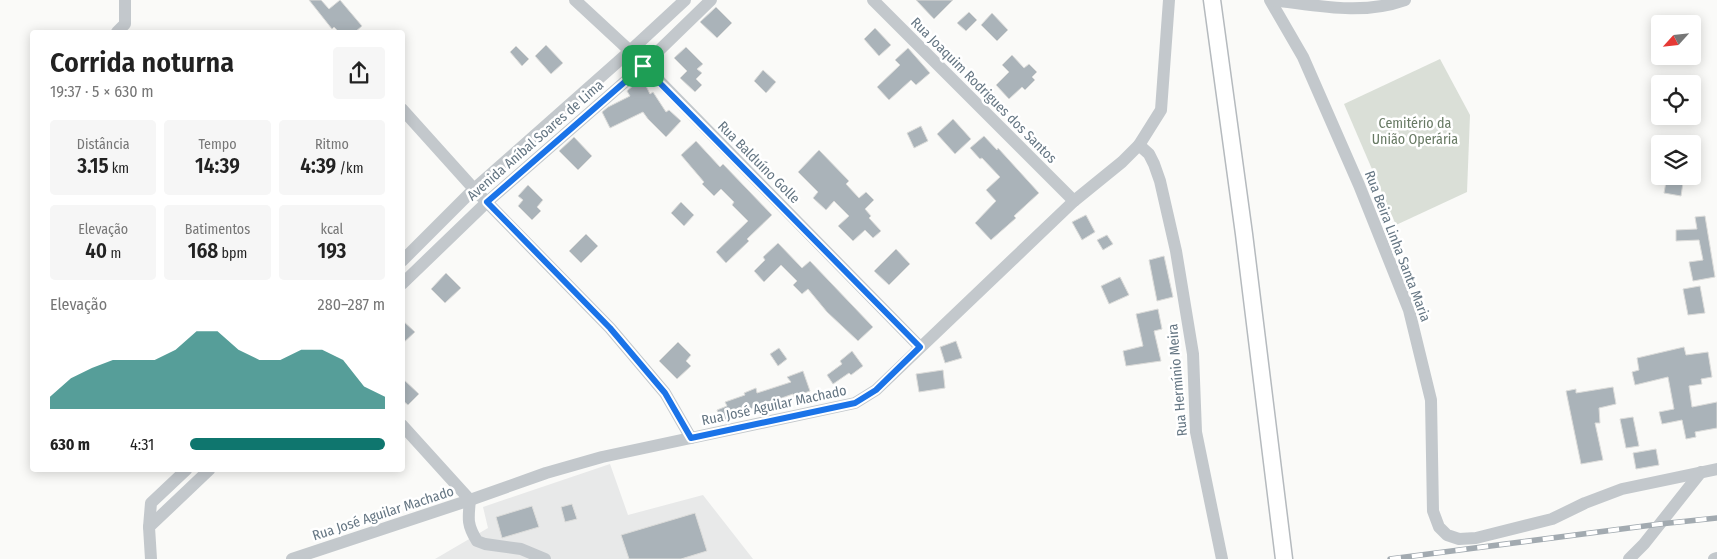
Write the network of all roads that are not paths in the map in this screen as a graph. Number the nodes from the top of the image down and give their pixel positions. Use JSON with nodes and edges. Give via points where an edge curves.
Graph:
{"nodes":[{"id":1,"x":125,"y":0,"type":"edge"},
{"id":2,"x":574,"y":0,"type":"edge"},
{"id":3,"x":685,"y":0,"type":"edge"},
{"id":4,"x":712,"y":0,"type":"edge"},
{"id":5,"x":873,"y":0,"type":"edge"},
{"id":6,"x":1168,"y":0,"type":"edge"},
{"id":7,"x":1212,"y":0,"type":"edge"},
{"id":8,"x":1270,"y":0,"type":"edge"},
{"id":9,"x":1405,"y":0,"type":"edge"},
{"id":10,"x":121,"y":28,"type":"edge"},
{"id":11,"x":630,"y":51,"type":"junction"},
{"id":12,"x":643,"y":66,"type":"junction"},
{"id":13,"x":405,"y":112,"type":"edge"},
{"id":14,"x":1139,"y":145,"type":"junction"},
{"id":15,"x":474,"y":189,"type":"junction"},
{"id":16,"x":1074,"y":201,"type":"junction"},
{"id":17,"x":487,"y":202,"type":"junction"},
{"id":18,"x":405,"y":258,"type":"edge"},
{"id":19,"x":405,"y":281,"type":"edge"},
{"id":20,"x":920,"y":347,"type":"junction"},
{"id":21,"x":405,"y":428,"type":"edge"},
{"id":22,"x":691,"y":438,"type":"junction"},
{"id":23,"x":1717,"y":468,"type":"edge"},
{"id":24,"x":184,"y":472,"type":"edge"},
{"id":25,"x":207,"y":472,"type":"edge"},
{"id":26,"x":1701,"y":472,"type":"junction"},
{"id":27,"x":470,"y":500,"type":"junction"},
{"id":28,"x":149,"y":527,"type":"junction"},
{"id":29,"x":1283,"y":552,"type":"edge"},
{"id":30,"x":151,"y":559,"type":"edge"},
{"id":31,"x":292,"y":559,"type":"edge"},
{"id":32,"x":545,"y":559,"type":"edge"},
{"id":33,"x":1222,"y":559,"type":"edge"},
{"id":34,"x":1628,"y":559,"type":"edge"}],
"edges":[{"from":1,"to":10,"type":"street"},
{"from":2,"to":11,"type":"street","name":"Rua Balduíno Golle"},
{"from":3,"to":11,"type":"street","name":"Avenida Aníbal Soares de Lima"},
{"from":4,"to":12,"type":"street","name":"Avenida Aníbal Soares de Lima"},
{"from":5,"to":16,"type":"street","name":"Rua Joaquim Rodrigues dos Santos"},
{"from":6,"to":14,"type":"street","name":"Rua José Aguilar Machado","via":[[1161,110]]},
{"from":7,"to":29,"type":"main road"},
{"from":8,"to":9,"type":"street","via":[[1353,10]]},
{"from":8,"to":26,"type":"street","name":"Rua Beira Linha Santa Maria","via":[[1303,57],[1409,310],[1432,400],[1433,511],[1439,527],[1447,535],[1459,539],[1476,538],[1552,519],[1622,490]]},
{"from":11,"to":12,"type":"street","name":"Rua Balduíno Golle"},
{"from":11,"to":15,"type":"street","name":"Avenida Aníbal Soares de Lima"},
{"from":12,"to":17,"type":"street","name":"Avenida Aníbal Soares de Lima"},
{"from":12,"to":20,"type":"street","name":"Rua Balduíno Golle"},
{"from":13,"to":15,"type":"street"},
{"from":14,"to":16,"type":"street","name":"Rua José Aguilar Machado"},
{"from":14,"to":33,"type":"street","name":"Rua Hermínio Meira","via":[[1149,154],[1160,181],[1176,251],[1193,354],[1196,432]]},
{"from":15,"to":17,"type":"street"},
{"from":15,"to":18,"type":"street","name":"Avenida Aníbal Soares de Lima"},
{"from":16,"to":20,"type":"street","name":"Rua José Aguilar Machado"},
{"from":17,"to":19,"type":"street","name":"Avenida Aníbal Soares de Lima"},
{"from":17,"to":22,"type":"street","via":[[610,328],[665,393]]},
{"from":20,"to":22,"type":"street","name":"Rua José Aguilar Machado","via":[[876,390],[855,403]]},
{"from":21,"to":27,"type":"street"},
{"from":22,"to":27,"type":"street","name":"Rua José Aguilar Machado","via":[[593,459]]},
{"from":23,"to":26,"type":"street","name":"Rua Beira Linha Santa Maria"},
{"from":24,"to":28,"type":"street","via":[[151,503]]},
{"from":25,"to":28,"type":"street"},
{"from":26,"to":34,"type":"street","via":[[1644,544]]},
{"from":27,"to":31,"type":"street","name":"Rua José Aguilar Machado"},
{"from":27,"to":32,"type":"street","via":[[469,525],[478,541],[520,549]]},
{"from":28,"to":30,"type":"street"}]}
